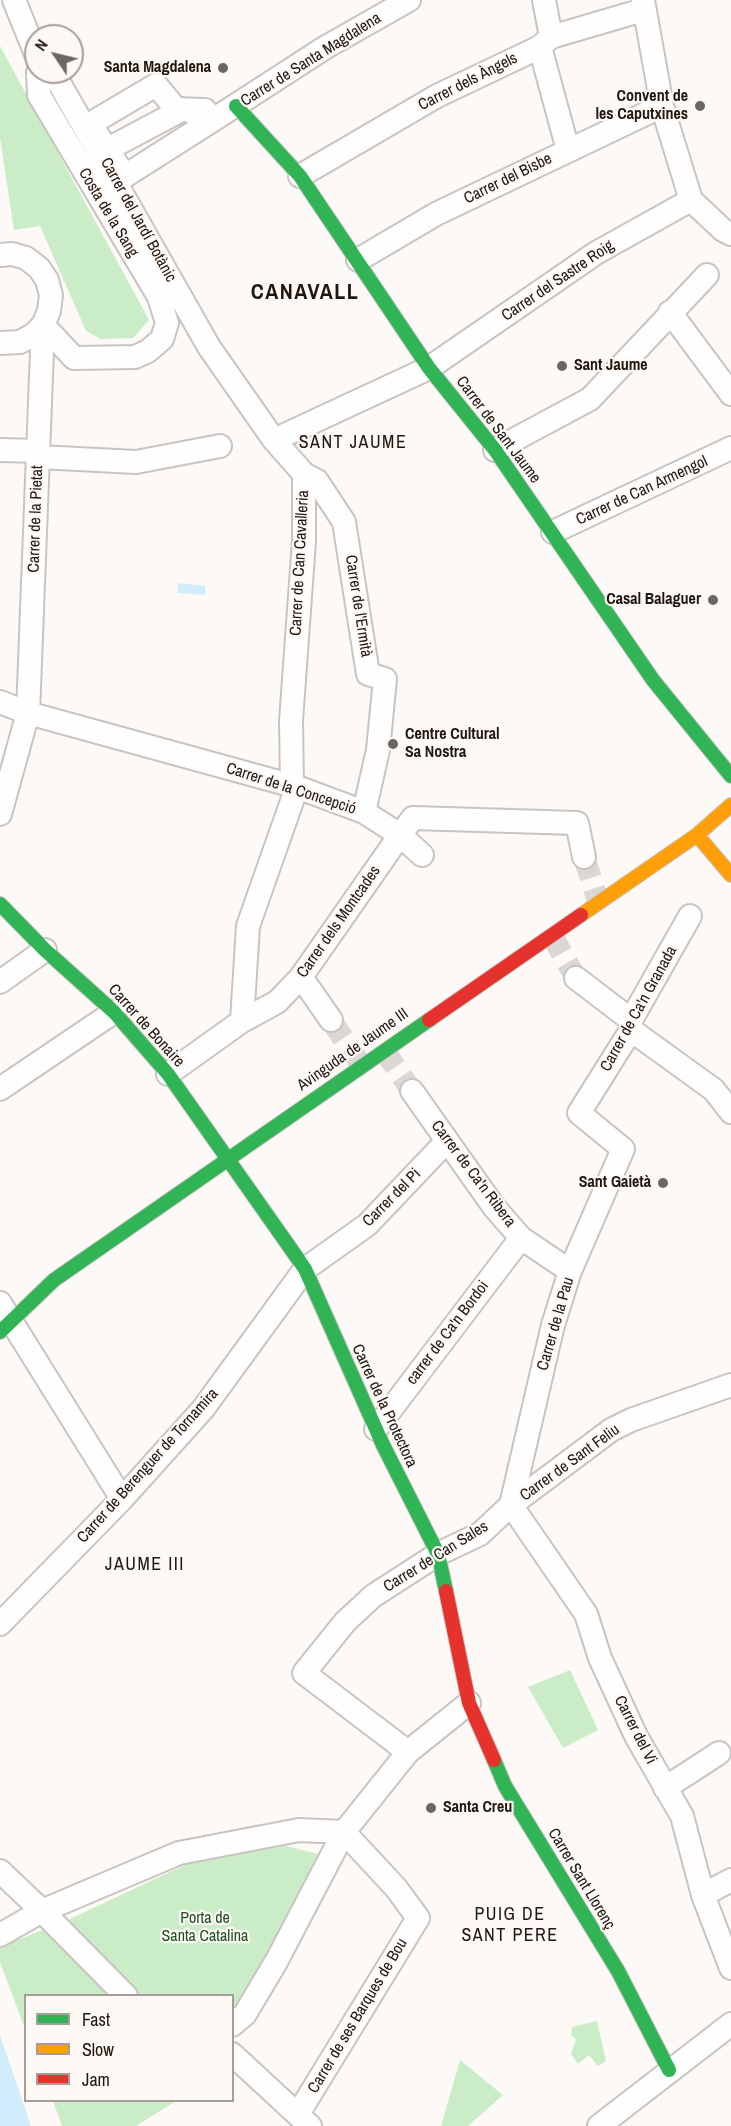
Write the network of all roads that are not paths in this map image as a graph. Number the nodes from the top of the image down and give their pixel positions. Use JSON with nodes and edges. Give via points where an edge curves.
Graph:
{"nodes":[{"id":1,"x":14,"y":0,"type":"edge"},
{"id":2,"x":409,"y":0,"type":"edge"},
{"id":3,"x":544,"y":0,"type":"edge"},
{"id":4,"x":643,"y":5,"type":"edge"},
{"id":5,"x":24,"y":25,"type":"edge"},
{"id":6,"x":545,"y":42,"type":"junction"},
{"id":7,"x":39,"y":84,"type":"edge"},
{"id":8,"x":61,"y":84,"type":"edge"},
{"id":9,"x":236,"y":106,"type":"junction"},
{"id":10,"x":662,"y":106,"type":"junction"},
{"id":11,"x":183,"y":109,"type":"junction"},
{"id":12,"x":213,"y":120,"type":"junction"},
{"id":13,"x":95,"y":139,"type":"junction"},
{"id":14,"x":568,"y":150,"type":"junction"},
{"id":15,"x":300,"y":176,"type":"junction"},
{"id":16,"x":691,"y":200,"type":"junction"},
{"id":17,"x":728,"y":228,"type":"edge"},
{"id":18,"x":0,"y":255,"type":"edge"},
{"id":19,"x":358,"y":260,"type":"junction"},
{"id":20,"x":707,"y":275,"type":"dead end"},
{"id":21,"x":670,"y":312,"type":"junction"},
{"id":22,"x":43,"y":325,"type":"junction"},
{"id":23,"x":0,"y":343,"type":"edge"},
{"id":24,"x":223,"y":368,"type":"joint"},
{"id":25,"x":429,"y":368,"type":"junction"},
{"id":26,"x":731,"y":394,"type":"edge"},
{"id":27,"x":274,"y":440,"type":"junction"},
{"id":28,"x":220,"y":446,"type":"dead end"},
{"id":29,"x":731,"y":448,"type":"edge"},
{"id":30,"x":0,"y":450,"type":"edge"},
{"id":31,"x":495,"y":450,"type":"junction"},
{"id":32,"x":39,"y":454,"type":"junction"},
{"id":33,"x":304,"y":474,"type":"junction"},
{"id":34,"x":553,"y":532,"type":"junction"},
{"id":35,"x":0,"y":702,"type":"edge"},
{"id":36,"x":28,"y":713,"type":"junction"},
{"id":37,"x":731,"y":776,"type":"edge"},
{"id":38,"x":294,"y":787,"type":"junction"},
{"id":39,"x":731,"y":805,"type":"edge"},
{"id":40,"x":364,"y":812,"type":"junction"},
{"id":41,"x":0,"y":814,"type":"edge"},
{"id":42,"x":697,"y":835,"type":"junction"},
{"id":43,"x":400,"y":836,"type":"junction"},
{"id":44,"x":422,"y":855,"type":"dead end"},
{"id":45,"x":584,"y":857,"type":"tunnel mouth"},
{"id":46,"x":731,"y":875,"type":"edge"},
{"id":47,"x":0,"y":904,"type":"edge"},
{"id":48,"x":690,"y":916,"type":"dead end"},
{"id":49,"x":45,"y":950,"type":"junction"},
{"id":50,"x":301,"y":977,"type":"junction"},
{"id":51,"x":576,"y":978,"type":"tunnel mouth"},
{"id":52,"x":0,"y":982,"type":"edge"},
{"id":53,"x":114,"y":1012,"type":"junction"},
{"id":54,"x":331,"y":1020,"type":"tunnel mouth"},
{"id":55,"x":242,"y":1021,"type":"junction"},
{"id":56,"x":631,"y":1025,"type":"junction"},
{"id":57,"x":168,"y":1074,"type":"junction"},
{"id":58,"x":0,"y":1089,"type":"edge"},
{"id":59,"x":412,"y":1091,"type":"tunnel mouth"},
{"id":60,"x":731,"y":1112,"type":"edge"},
{"id":61,"x":446,"y":1142,"type":"junction"},
{"id":62,"x":623,"y":1149,"type":"joint"},
{"id":63,"x":227,"y":1158,"type":"junction"},
{"id":64,"x":521,"y":1238,"type":"junction"},
{"id":65,"x":305,"y":1269,"type":"junction"},
{"id":66,"x":570,"y":1271,"type":"junction"},
{"id":67,"x":4,"y":1318,"type":"edge"},
{"id":68,"x":731,"y":1385,"type":"edge"},
{"id":69,"x":376,"y":1429,"type":"junction"},
{"id":70,"x":122,"y":1499,"type":"junction"},
{"id":71,"x":512,"y":1505,"type":"junction"},
{"id":72,"x":438,"y":1554,"type":"junction"},
{"id":73,"x":0,"y":1624,"type":"edge"},
{"id":74,"x":469,"y":1703,"type":"junction"},
{"id":75,"x":408,"y":1752,"type":"junction"},
{"id":76,"x":719,"y":1753,"type":"dead end"},
{"id":77,"x":665,"y":1788,"type":"junction"},
{"id":78,"x":344,"y":1832,"type":"junction"},
{"id":79,"x":0,"y":1871,"type":"edge"},
{"id":80,"x":731,"y":1880,"type":"edge"},
{"id":81,"x":703,"y":1894,"type":"junction"},
{"id":82,"x":42,"y":1911,"type":"junction"},
{"id":83,"x":0,"y":1935,"type":"edge"},
{"id":84,"x":731,"y":1968,"type":"edge"},
{"id":85,"x":125,"y":1994,"type":"edge"},
{"id":86,"x":234,"y":2023,"type":"edge"},
{"id":87,"x":731,"y":2024,"type":"edge"},
{"id":88,"x":234,"y":2056,"type":"edge"},
{"id":89,"x":669,"y":2070,"type":"junction"},
{"id":90,"x":304,"y":2120,"type":"edge"},
{"id":91,"x":599,"y":2126,"type":"edge"}],
"edges":[{"from":1,"to":5,"type":"street"},
{"from":2,"to":9,"type":"street","name":"Carrer de Santa Magdalena","via":[[326,47]]},
{"from":3,"to":6,"type":"street"},
{"from":4,"to":6,"type":"street","name":"Carrer dels Àngels"},
{"from":4,"to":10,"type":"street"},
{"from":6,"to":14,"type":"street"},
{"from":6,"to":15,"type":"street","name":"Carrer dels Àngels","via":[[437,96]]},
{"from":7,"to":22,"type":"street","name":"Costa de la Sang","via":[[39,95],[159,297],[167,323],[162,339],[135,357],[74,358]]},
{"from":8,"to":13,"type":"street","name":"Carrer del Jardí Botànic"},
{"from":9,"to":12,"type":"street","name":"Carrer de Santa Magdalena"},
{"from":9,"to":15,"type":"street","name":"Carrer de Sant Jaume"},
{"from":10,"to":14,"type":"street","name":"Carrer del Bisbe"},
{"from":10,"to":16,"type":"street"},
{"from":11,"to":12,"type":"street","via":[[206,110]]},
{"from":11,"to":13,"type":"street","via":[[110,148]]},
{"from":11,"to":13,"type":"street","via":[[176,110],[156,85],[90,124]]},
{"from":12,"to":13,"type":"street","name":"Carrer de Santa Magdalena","via":[[125,176]]},
{"from":13,"to":24,"type":"street","name":"Carrer del Jardí Botànic"},
{"from":14,"to":19,"type":"street","name":"Carrer del Bisbe","via":[[436,214]]},
{"from":15,"to":19,"type":"street","name":"Carrer de Sant Jaume"},
{"from":16,"to":17,"type":"street"},
{"from":16,"to":25,"type":"street","name":"Carrer del Sastre Roig","via":[[596,253]]},
{"from":18,"to":22,"type":"street","name":"Carrer de la Pietat","via":[[26,258],[47,280],[50,311]]},
{"from":19,"to":25,"type":"street","name":"Carrer de Sant Jaume"},
{"from":20,"to":21,"type":"street"},
{"from":21,"to":26,"type":"street"},
{"from":21,"to":31,"type":"street","via":[[590,399]]},
{"from":22,"to":23,"type":"street","via":[[20,342]]},
{"from":22,"to":32,"type":"street","name":"Carrer de la Pietat"},
{"from":24,"to":27,"type":"street","name":"Carrer de Can Cavalleria"},
{"from":25,"to":27,"type":"street","name":"Carrer del Sastre Roig"},
{"from":25,"to":31,"type":"street","name":"Carrer de Sant Jaume"},
{"from":27,"to":33,"type":"street","name":"Carrer de Can Cavalleria"},
{"from":28,"to":32,"type":"street","via":[[136,462]]},
{"from":29,"to":34,"type":"street","name":"Carrer de Can Armengol"},
{"from":30,"to":32,"type":"street"},
{"from":31,"to":34,"type":"street","name":"Carrer de Sant Jaume"},
{"from":32,"to":36,"type":"street","name":"Carrer de la Pietat"},
{"from":33,"to":38,"type":"street","name":"Carrer de Can Cavalleria","via":[[304,541],[291,721]]},
{"from":33,"to":40,"type":"street","name":"Carrer de l'Ermità","via":[[317,481],[344,522],[368,674],[385,679],[378,750]]},
{"from":34,"to":37,"type":"street","name":"Carrer de Sant Jaume","via":[[653,680]]},
{"from":35,"to":36,"type":"street","name":"Carrer de la Concepció"},
{"from":36,"to":38,"type":"street","name":"Carrer de la Concepció"},
{"from":36,"to":41,"type":"street","name":"Carrer de la Pietat"},
{"from":38,"to":40,"type":"street","name":"Carrer de la Concepció"},
{"from":38,"to":55,"type":"street","via":[[248,926]]},
{"from":39,"to":42,"type":"street","name":"Avinguda de Jaume III"},
{"from":40,"to":43,"type":"street","name":"Carrer de la Concepció"},
{"from":42,"to":46,"type":"street"},
{"from":42,"to":63,"type":"street","name":"Avinguda de Jaume III"},
{"from":43,"to":44,"type":"street","name":"Carrer de la Concepció"},
{"from":43,"to":45,"type":"street","via":[[413,818],[577,823]]},
{"from":43,"to":50,"type":"street","name":"Carrer dels Montcades"},
{"from":47,"to":49,"type":"street","name":"Carrer de Bonaire"},
{"from":48,"to":56,"type":"street","name":"Carrer de Ca'n Granada"},
{"from":49,"to":52,"type":"street"},
{"from":49,"to":53,"type":"street","name":"Carrer de Bonaire"},
{"from":50,"to":54,"type":"street"},
{"from":50,"to":55,"type":"street","name":"Carrer dels Montcades","via":[[277,1002]]},
{"from":51,"to":56,"type":"street"},
{"from":53,"to":57,"type":"street","name":"Carrer de Bonaire"},
{"from":53,"to":58,"type":"street"},
{"from":55,"to":57,"type":"street","name":"Carrer dels Montcades"},
{"from":56,"to":60,"type":"street","via":[[714,1090]]},
{"from":56,"to":62,"type":"street","name":"Carrer de Ca'n Granada","via":[[579,1113]]},
{"from":57,"to":63,"type":"street","name":"Carrer de Bonaire"},
{"from":59,"to":61,"type":"street","name":"Carrer de Ca'n Ribera"},
{"from":61,"to":64,"type":"street","name":"Carrer de Ca'n Ribera"},
{"from":61,"to":65,"type":"street","name":"Carrer del Pi","via":[[367,1225]]},
{"from":62,"to":66,"type":"street","name":"Carrer de la Pau"},
{"from":63,"to":65,"type":"street"},
{"from":63,"to":67,"type":"street","name":"Avinguda de Jaume III"},
{"from":64,"to":66,"type":"street","name":"Carrer de Ca'n Ribera"},
{"from":64,"to":69,"type":"street","name":"carrer de Ca'n Bordoi"},
{"from":65,"to":69,"type":"street","name":"Carrer de la Protectora"},
{"from":65,"to":70,"type":"street","name":"Carrer de Berenguer de Tornamira","via":[[203,1409]]},
{"from":66,"to":71,"type":"street","name":"Carrer de la Pau","via":[[553,1326]]},
{"from":67,"to":70,"type":"street"},
{"from":68,"to":71,"type":"street","name":"Carrer de Sant Feliu","via":[[611,1430]]},
{"from":69,"to":72,"type":"street","name":"Carrer de la Protectora"},
{"from":70,"to":73,"type":"street","name":"Carrer de Berenguer de Tornamira"},
{"from":71,"to":72,"type":"street","name":"Carrer de Can Sales","via":[[480,1534]]},
{"from":71,"to":77,"type":"street","name":"Carrer del Vi","via":[[586,1614],[600,1658]]},
{"from":72,"to":74,"type":"street","name":"Carrer de la Protectora"},
{"from":72,"to":75,"type":"street","name":"Carrer de Can Sales","via":[[373,1596],[345,1622],[304,1673]]},
{"from":74,"to":75,"type":"street"},
{"from":74,"to":89,"type":"street","name":"Carrer Sant Llorenç","via":[[505,1786],[618,1971]]},
{"from":75,"to":78,"type":"street"},
{"from":76,"to":77,"type":"street"},
{"from":77,"to":81,"type":"street","name":"Carrer del Vi","via":[[682,1816]]},
{"from":78,"to":82,"type":"street","via":[[299,1830],[179,1853]]},
{"from":78,"to":86,"type":"street","via":[[276,1962],[245,2014]]},
{"from":78,"to":90,"type":"street","name":"Carrer de ses Barques de Bou","via":[[418,1918]]},
{"from":79,"to":82,"type":"street"},
{"from":80,"to":81,"type":"street"},
{"from":81,"to":84,"type":"street","name":"Carrer del Vi"},
{"from":82,"to":83,"type":"street"},
{"from":82,"to":85,"type":"street"},
{"from":87,"to":89,"type":"street"},
{"from":88,"to":90,"type":"street"},
{"from":89,"to":91,"type":"street"}]}
